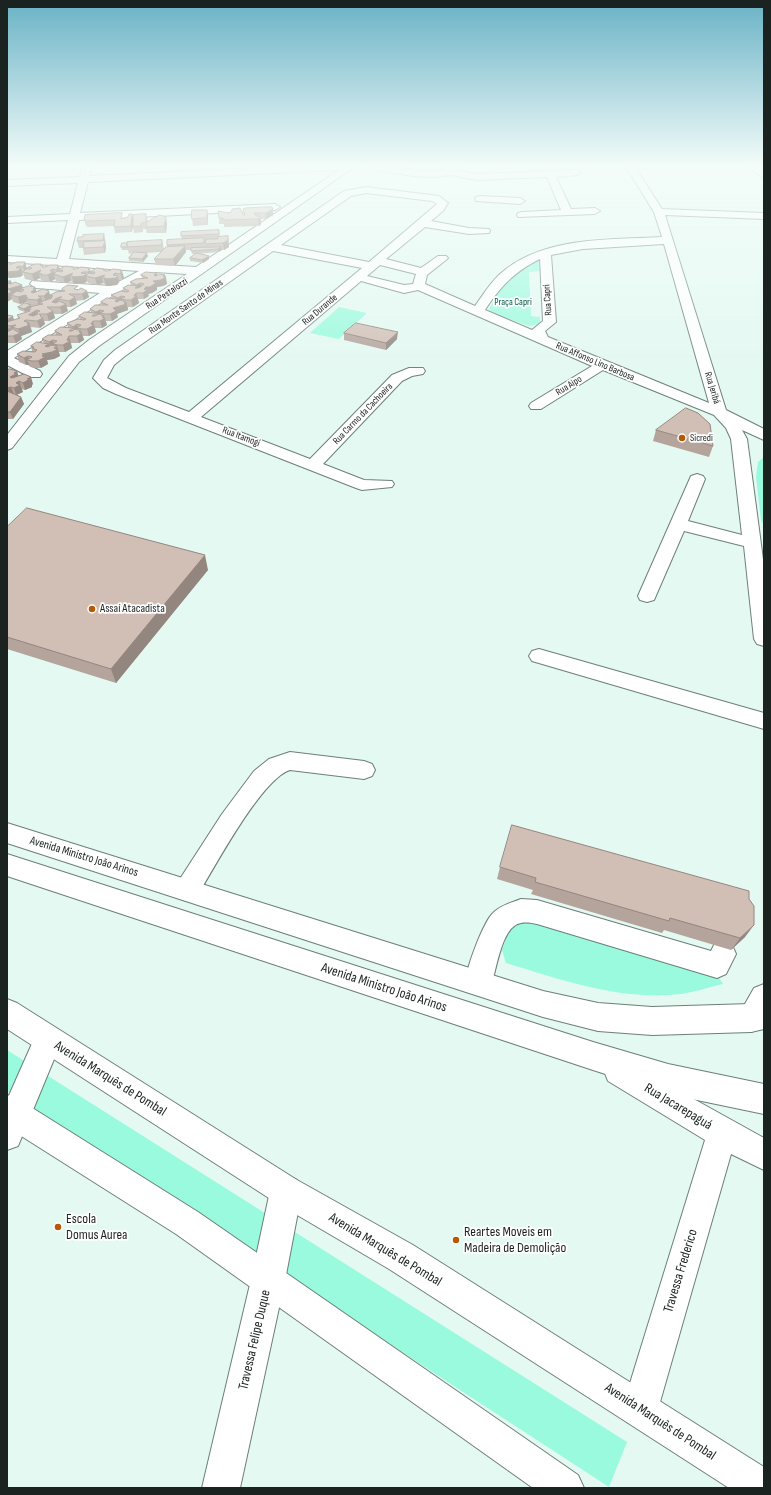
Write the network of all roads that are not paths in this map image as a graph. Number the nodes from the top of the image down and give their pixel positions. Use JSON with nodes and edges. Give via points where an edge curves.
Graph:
{"nodes":[{"id":1,"x":68,"y":237,"type":"edge"},
{"id":2,"x":251,"y":237,"type":"edge"},
{"id":3,"x":286,"y":237,"type":"edge"},
{"id":4,"x":407,"y":237,"type":"edge"},
{"id":5,"x":668,"y":237,"type":"edge"},
{"id":6,"x":669,"y":240,"type":"junction"},
{"id":7,"x":271,"y":247,"type":"junction"},
{"id":8,"x":545,"y":252,"type":"junction"},
{"id":9,"x":442,"y":258,"type":"dead end"},
{"id":10,"x":7,"y":259,"type":"edge"},
{"id":11,"x":62,"y":263,"type":"junction"},
{"id":12,"x":373,"y":265,"type":"junction"},
{"id":13,"x":151,"y":269,"type":"junction"},
{"id":14,"x":200,"y":272,"type":"junction"},
{"id":15,"x":358,"y":277,"type":"junction"},
{"id":16,"x":421,"y":282,"type":"junction"},
{"id":17,"x":36,"y":284,"type":"dead end"},
{"id":18,"x":113,"y":290,"type":"junction"},
{"id":19,"x":477,"y":312,"type":"junction"},
{"id":20,"x":544,"y":341,"type":"junction"},
{"id":21,"x":7,"y":357,"type":"edge"},
{"id":22,"x":7,"y":360,"type":"edge"},
{"id":23,"x":602,"y":366,"type":"junction"},
{"id":24,"x":418,"y":370,"type":"dead end"},
{"id":25,"x":35,"y":374,"type":"dead end"},
{"id":26,"x":100,"y":378,"type":"joint"},
{"id":27,"x":536,"y":406,"type":"dead end"},
{"id":28,"x":719,"y":412,"type":"junction"},
{"id":29,"x":191,"y":418,"type":"junction"},
{"id":30,"x":764,"y":435,"type":"edge"},
{"id":31,"x":7,"y":445,"type":"edge"},
{"id":32,"x":313,"y":465,"type":"junction"},
{"id":33,"x":697,"y":479,"type":"dead end"},
{"id":34,"x":386,"y":484,"type":"dead end"},
{"id":35,"x":678,"y":524,"type":"junction"},
{"id":36,"x":756,"y":546,"type":"edge"},
{"id":37,"x":647,"y":596,"type":"dead end"},
{"id":38,"x":764,"y":639,"type":"edge"},
{"id":39,"x":539,"y":656,"type":"dead end"},
{"id":40,"x":764,"y":721,"type":"edge"},
{"id":41,"x":364,"y":770,"type":"dead end"},
{"id":42,"x":7,"y":833,"type":"edge"},
{"id":43,"x":7,"y":866,"type":"edge"},
{"id":44,"x":187,"y":890,"type":"junction"},
{"id":45,"x":723,"y":954,"type":"dead end"},
{"id":46,"x":479,"y":983,"type":"junction"},
{"id":47,"x":760,"y":1010,"type":"edge"},
{"id":48,"x":7,"y":1013,"type":"edge"},
{"id":49,"x":48,"y":1040,"type":"junction"},
{"id":50,"x":593,"y":1056,"type":"junction"},
{"id":51,"x":764,"y":1099,"type":"edge"},
{"id":52,"x":10,"y":1120,"type":"edge"},
{"id":53,"x":722,"y":1133,"type":"junction"},
{"id":54,"x":764,"y":1155,"type":"edge"},
{"id":55,"x":286,"y":1191,"type":"junction"},
{"id":56,"x":268,"y":1280,"type":"junction"},
{"id":57,"x":640,"y":1409,"type":"junction"},
{"id":58,"x":221,"y":1488,"type":"edge"},
{"id":59,"x":566,"y":1488,"type":"edge"},
{"id":60,"x":763,"y":1488,"type":"edge"}],
"edges":[{"from":1,"to":11,"type":"street"},
{"from":2,"to":14,"type":"street","name":"Rua Pestalozzi"},
{"from":3,"to":7,"type":"street","name":"Rua Monte Santo de Minas"},
{"from":4,"to":12,"type":"street","name":"Rua Durande"},
{"from":5,"to":6,"type":"street","name":"Rua Jeribá"},
{"from":6,"to":8,"type":"street","via":[[578,246]]},
{"from":6,"to":28,"type":"street","name":"Rua Jeribá"},
{"from":7,"to":12,"type":"street","name":"Rua Affonso Lino Barbosa"},
{"from":7,"to":26,"type":"street","name":"Rua Monte Santo de Minas","via":[[120,353],[109,363]]},
{"from":8,"to":19,"type":"street","via":[[529,259],[506,275]]},
{"from":8,"to":20,"type":"street","name":"Rua Capri","via":[[550,322],[538,330]]},
{"from":9,"to":16,"type":"street"},
{"from":10,"to":11,"type":"street"},
{"from":11,"to":13,"type":"street"},
{"from":12,"to":15,"type":"street","name":"Rua Durande"},
{"from":12,"to":16,"type":"street","name":"Rua Affonso Lino Barbosa"},
{"from":13,"to":14,"type":"street"},
{"from":13,"to":18,"type":"street"},
{"from":14,"to":31,"type":"street","name":"Rua Pestalozzi","via":[[74,359]]},
{"from":15,"to":16,"type":"street","via":[[404,289]]},
{"from":15,"to":29,"type":"street","name":"Rua Durande"},
{"from":16,"to":19,"type":"street","name":"Rua Affonso Lino Barbosa"},
{"from":17,"to":18,"type":"street"},
{"from":18,"to":21,"type":"street"},
{"from":19,"to":20,"type":"street","name":"Rua Affonso Lino Barbosa"},
{"from":20,"to":23,"type":"street","name":"Rua Affonso Lino Barbosa"},
{"from":22,"to":25,"type":"street"},
{"from":23,"to":27,"type":"street","name":"Rua Aipo"},
{"from":23,"to":28,"type":"street","name":"Rua Affonso Lino Barbosa"},
{"from":24,"to":32,"type":"street","name":"Rua Carmo da Cachoeira","via":[[398,378]]},
{"from":26,"to":29,"type":"street","name":"Rua Itamogi","via":[[102,382]]},
{"from":28,"to":30,"type":"street","name":"Rua Affonso Lino Barbosa"},
{"from":28,"to":36,"type":"street","name":"Rua Jeribá","via":[[733,426],[739,439]]},
{"from":29,"to":32,"type":"street","name":"Rua Itamogi"},
{"from":32,"to":34,"type":"street","name":"Rua Itamogi","via":[[362,485]]},
{"from":33,"to":35,"type":"street"},
{"from":35,"to":36,"type":"street"},
{"from":35,"to":37,"type":"street"},
{"from":36,"to":38,"type":"street","name":"Rua Jeribá"},
{"from":39,"to":40,"type":"street"},
{"from":41,"to":44,"type":"street","via":[[290,761],[277,765],[262,778],[230,822]]},
{"from":42,"to":44,"type":"street","name":"Avenida Ministro João Arinos"},
{"from":43,"to":50,"type":"street","name":"Avenida Ministro João Arinos"},
{"from":44,"to":46,"type":"street","name":"Avenida Ministro João Arinos"},
{"from":45,"to":46,"type":"street","via":[[718,965],[537,912],[522,911],[500,923],[494,932]]},
{"from":46,"to":47,"type":"street","name":"Avenida Ministro João Arinos","via":[[544,1004],[598,1017],[652,1021]]},
{"from":48,"to":49,"type":"street","name":"Avenida Marquês de Pombal"},
{"from":49,"to":52,"type":"street"},
{"from":49,"to":55,"type":"street","name":"Avenida Marquês de Pombal"},
{"from":50,"to":51,"type":"street","name":"Avenida Ministro João Arinos","via":[[668,1079]]},
{"from":50,"to":53,"type":"street","name":"Rua Jacarepaguá"},
{"from":52,"to":56,"type":"street","via":[[187,1223]]},
{"from":53,"to":54,"type":"street","name":"Rua Jacarepaguá"},
{"from":53,"to":57,"type":"street","name":"Travessa Frederico"},
{"from":55,"to":56,"type":"street","name":"Travessa Felipe Duque"},
{"from":55,"to":57,"type":"street","name":"Avenida Marquês de Pombal","via":[[401,1257]]},
{"from":56,"to":58,"type":"street","name":"Travessa Felipe Duque"},
{"from":56,"to":59,"type":"street"},
{"from":57,"to":60,"type":"street","name":"Avenida Marquês de Pombal"}]}
